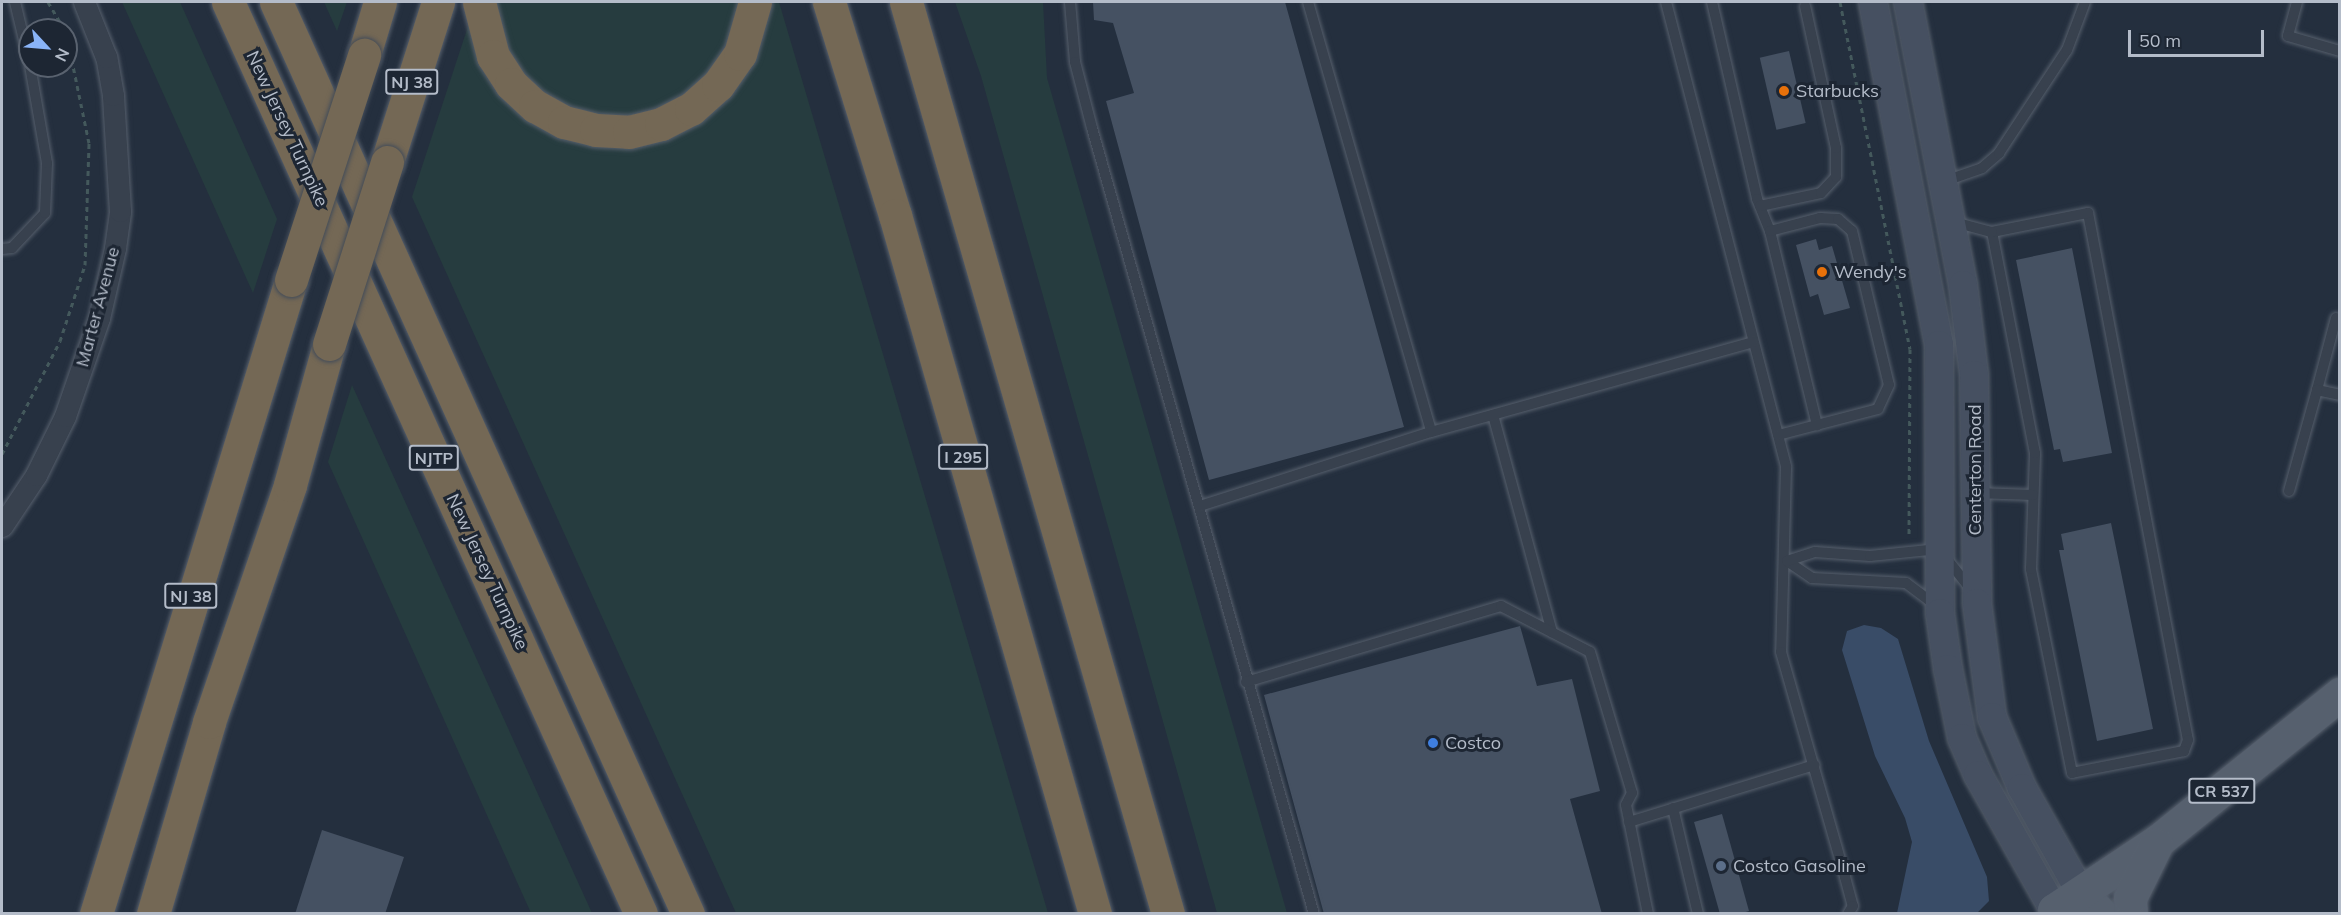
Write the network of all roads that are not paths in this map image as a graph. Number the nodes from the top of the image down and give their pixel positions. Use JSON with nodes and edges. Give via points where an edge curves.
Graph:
{"nodes":[{"id":1,"x":15,"y":2,"type":"edge"},
{"id":2,"x":84,"y":2,"type":"edge"},
{"id":3,"x":228,"y":2,"type":"edge"},
{"id":4,"x":276,"y":2,"type":"edge"},
{"id":5,"x":380,"y":2,"type":"edge"},
{"id":6,"x":438,"y":2,"type":"edge"},
{"id":7,"x":479,"y":2,"type":"edge"},
{"id":8,"x":755,"y":2,"type":"edge"},
{"id":9,"x":829,"y":2,"type":"edge"},
{"id":10,"x":906,"y":2,"type":"edge"},
{"id":11,"x":914,"y":2,"type":"edge"},
{"id":12,"x":1070,"y":2,"type":"edge"},
{"id":13,"x":1308,"y":2,"type":"edge"},
{"id":14,"x":1666,"y":2,"type":"edge"},
{"id":15,"x":1712,"y":2,"type":"edge"},
{"id":16,"x":1873,"y":2,"type":"edge"},
{"id":17,"x":1908,"y":2,"type":"edge"},
{"id":18,"x":2085,"y":2,"type":"edge"},
{"id":19,"x":2297,"y":2,"type":"edge"},
{"id":20,"x":1805,"y":6,"type":"dead end"},
{"id":21,"x":19,"y":18,"type":"edge"},
{"id":22,"x":922,"y":51,"type":"junction"},
{"id":23,"x":2340,"y":51,"type":"edge"},
{"id":24,"x":32,"y":78,"type":"edge"},
{"id":25,"x":1944,"y":181,"type":"junction"},
{"id":26,"x":1760,"y":206,"type":"junction"},
{"id":27,"x":1952,"y":222,"type":"junction"},
{"id":28,"x":1770,"y":231,"type":"junction"},
{"id":29,"x":1992,"y":232,"type":"junction"},
{"id":30,"x":2,"y":249,"type":"edge"},
{"id":31,"x":2336,"y":318,"type":"dead end"},
{"id":32,"x":1753,"y":342,"type":"junction"},
{"id":33,"x":1938,"y":345,"type":"junction"},
{"id":34,"x":2317,"y":390,"type":"junction"},
{"id":35,"x":2340,"y":395,"type":"edge"},
{"id":36,"x":1493,"y":415,"type":"junction"},
{"id":37,"x":1817,"y":425,"type":"junction"},
{"id":38,"x":1431,"y":432,"type":"junction"},
{"id":39,"x":1778,"y":435,"type":"junction"},
{"id":40,"x":2289,"y":491,"type":"dead end"},
{"id":41,"x":1976,"y":493,"type":"junction"},
{"id":42,"x":2033,"y":495,"type":"junction"},
{"id":43,"x":1200,"y":506,"type":"junction"},
{"id":44,"x":2,"y":526,"type":"edge"},
{"id":45,"x":1939,"y":549,"type":"junction"},
{"id":46,"x":1787,"y":561,"type":"junction"},
{"id":47,"x":1977,"y":603,"type":"junction"},
{"id":48,"x":1940,"y":613,"type":"junction"},
{"id":49,"x":1552,"y":632,"type":"junction"},
{"id":50,"x":1246,"y":682,"type":"junction"},
{"id":51,"x":2340,"y":694,"type":"edge"},
{"id":52,"x":1814,"y":765,"type":"junction"},
{"id":53,"x":1673,"y":808,"type":"junction"},
{"id":54,"x":1629,"y":822,"type":"junction"},
{"id":55,"x":2159,"y":840,"type":"junction"},
{"id":56,"x":2069,"y":909,"type":"edge"},
{"id":57,"x":96,"y":914,"type":"edge"},
{"id":58,"x":153,"y":914,"type":"edge"},
{"id":59,"x":641,"y":914,"type":"edge"},
{"id":60,"x":688,"y":914,"type":"edge"},
{"id":61,"x":1095,"y":914,"type":"edge"},
{"id":62,"x":1168,"y":914,"type":"edge"},
{"id":63,"x":1314,"y":914,"type":"edge"},
{"id":64,"x":1648,"y":914,"type":"edge"},
{"id":65,"x":1698,"y":914,"type":"edge"},
{"id":66,"x":1848,"y":914,"type":"edge"},
{"id":67,"x":2132,"y":914,"type":"edge"}],
"edges":[{"from":1,"to":21,"type":"lane"},
{"from":2,"to":44,"type":"street","name":"Marter Avenue","via":[[106,57],[113,95],[119,172],[115,248],[99,318],[65,416],[36,475]]},
{"from":3,"to":59,"type":"highway","name":"New Jersey Turnpike","number":"NJTP"},
{"from":4,"to":60,"type":"highway","number":"NJTP"},
{"from":5,"to":57,"type":"highway","number":"NJ 38","bridge":true},
{"from":6,"to":58,"type":"highway","number":"NJ 38","bridge":true,"via":[[329,344],[290,485],[209,722]]},
{"from":7,"to":8,"type":"highway","via":[[493,56],[511,84],[536,106],[564,122],[596,130],[629,132],[661,124],[691,109],[718,85],[740,54]]},
{"from":9,"to":61,"type":"highway","number":"I 295","via":[[895,215]]},
{"from":10,"to":22,"type":"highway"},
{"from":11,"to":22,"type":"highway"},
{"from":12,"to":43,"type":"lane","via":[[1074,62]]},
{"from":13,"to":38,"type":"lane"},
{"from":14,"to":32,"type":"lane"},
{"from":15,"to":26,"type":"lane"},
{"from":16,"to":33,"type":"main road","name":"Centerton Road"},
{"from":17,"to":25,"type":"main road","name":"Centerton Road"},
{"from":18,"to":25,"type":"lane","via":[[2067,50],[1999,153],[1982,168]]},
{"from":19,"to":23,"type":"lane","via":[[2288,36]]},
{"from":20,"to":26,"type":"lane","via":[[1836,148],[1836,177],[1821,193]]},
{"from":22,"to":62,"type":"highway"},
{"from":24,"to":30,"type":"lane","via":[[47,163],[45,213],[12,248]]},
{"from":25,"to":27,"type":"main road","name":"Centerton Road"},
{"from":26,"to":28,"type":"lane"},
{"from":27,"to":29,"type":"lane"},
{"from":27,"to":41,"type":"main road","name":"Centerton Road","via":[[1974,375]]},
{"from":28,"to":37,"type":"lane"},
{"from":28,"to":37,"type":"lane","via":[[1820,218],[1838,219],[1852,231],[1866,282],[1889,385],[1886,398],[1878,409]]},
{"from":29,"to":42,"type":"lane","via":[[2035,453]]},
{"from":29,"to":42,"type":"lane","via":[[2088,213],[2188,740],[2184,751],[2072,773],[2031,568]]},
{"from":31,"to":34,"type":"lane"},
{"from":32,"to":36,"type":"lane"},
{"from":32,"to":39,"type":"lane"},
{"from":33,"to":41,"type":"main road","via":[[1956,380],[1958,471]]},
{"from":33,"to":45,"type":"main road","name":"Centerton Road"},
{"from":34,"to":35,"type":"lane"},
{"from":34,"to":40,"type":"lane"},
{"from":36,"to":38,"type":"lane"},
{"from":36,"to":49,"type":"lane"},
{"from":37,"to":39,"type":"lane"},
{"from":38,"to":43,"type":"lane"},
{"from":39,"to":46,"type":"lane","via":[[1786,467]]},
{"from":41,"to":42,"type":"lane"},
{"from":41,"to":47,"type":"main road","name":"Centerton Road"},
{"from":43,"to":50,"type":"lane"},
{"from":45,"to":46,"type":"lane","via":[[1870,556],[1815,552]]},
{"from":45,"to":47,"type":"lane","via":[[1960,570]]},
{"from":45,"to":48,"type":"main road","name":"Centerton Road"},
{"from":46,"to":48,"type":"lane","via":[[1812,578],[1906,583],[1930,599]]},
{"from":46,"to":52,"type":"lane","via":[[1781,652]]},
{"from":47,"to":56,"type":"main road","name":"Centerton Road","via":[[1992,717]]},
{"from":48,"to":56,"type":"main road","name":"Centerton Road","via":[[1962,738],[2001,820]]},
{"from":49,"to":50,"type":"lane","via":[[1501,606]]},
{"from":49,"to":54,"type":"lane","via":[[1590,652],[1632,793],[1626,805]]},
{"from":50,"to":63,"type":"lane"},
{"from":51,"to":55,"type":"main road","number":"CR 537"},
{"from":52,"to":53,"type":"lane"},
{"from":52,"to":66,"type":"lane","via":[[1852,906]]},
{"from":53,"to":54,"type":"lane"},
{"from":53,"to":65,"type":"lane"},
{"from":54,"to":64,"type":"lane"},
{"from":55,"to":56,"type":"main road","number":"CR 537"},
{"from":55,"to":67,"type":"main road","number":"CR 537","via":[[2130,898]]}]}
